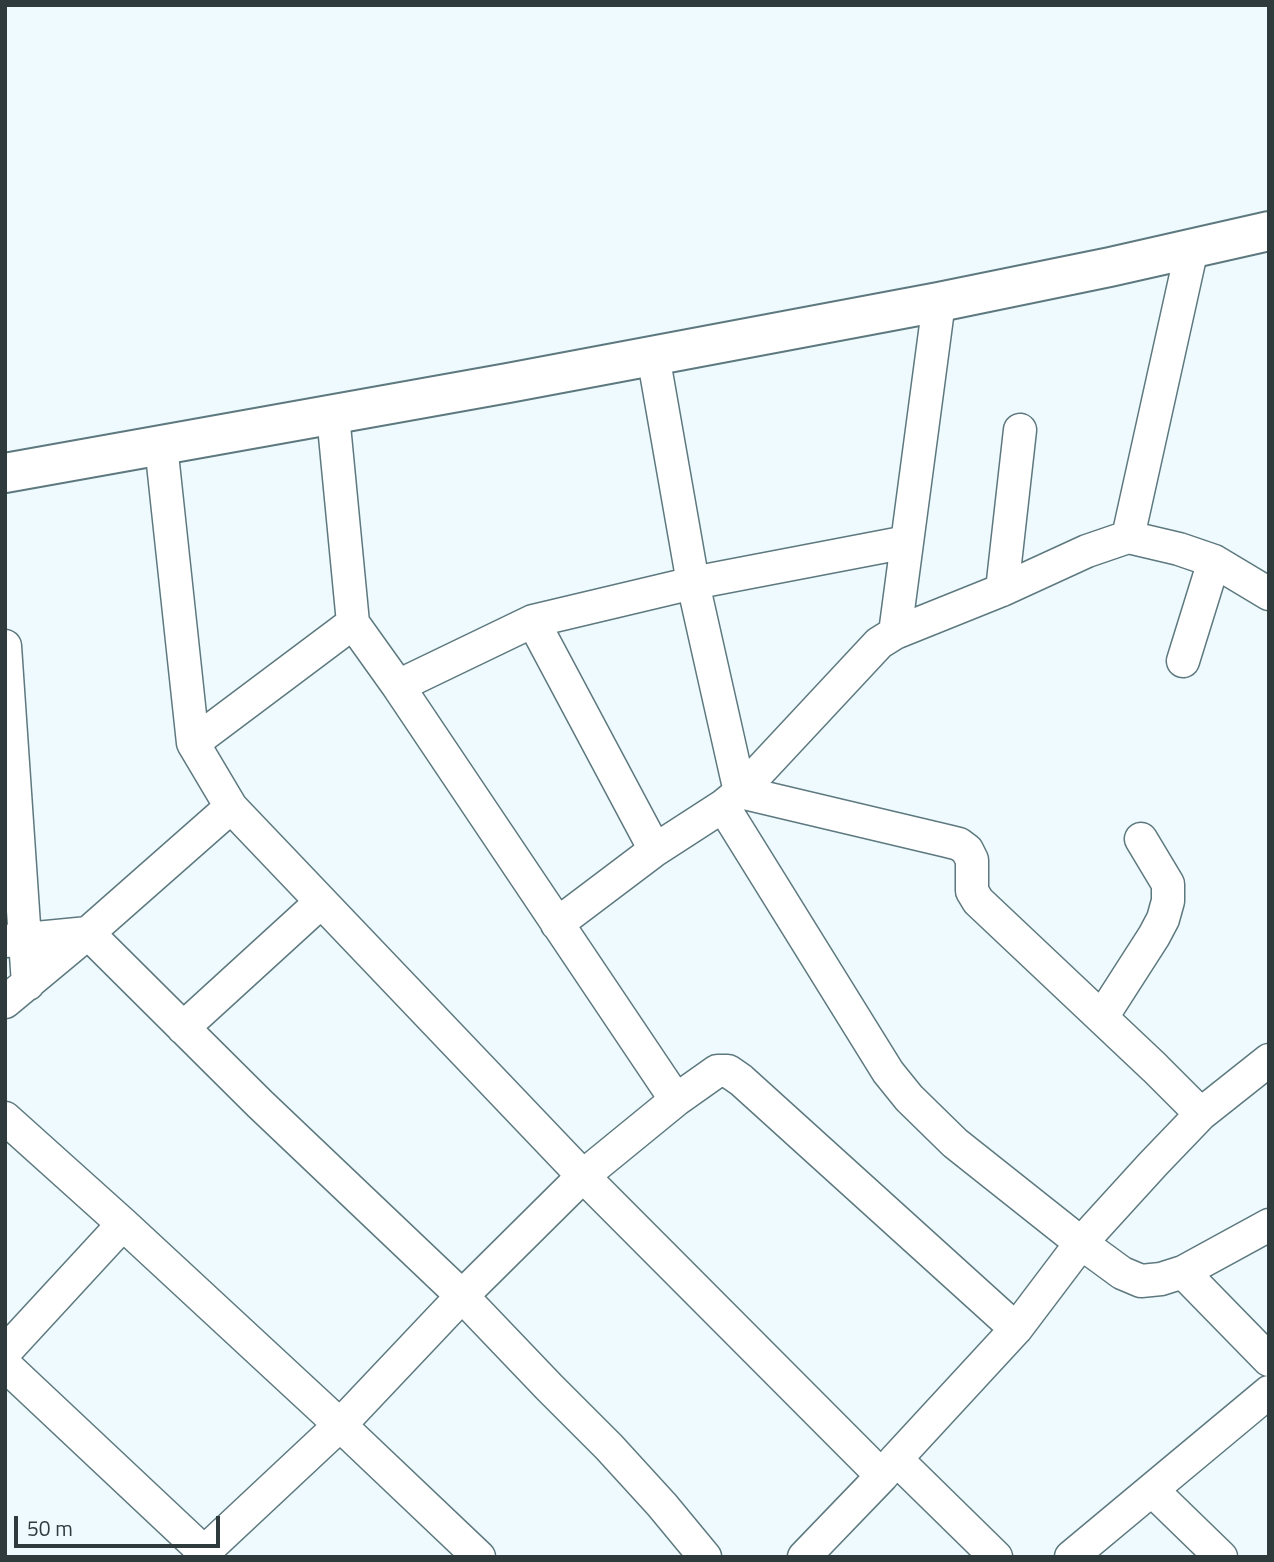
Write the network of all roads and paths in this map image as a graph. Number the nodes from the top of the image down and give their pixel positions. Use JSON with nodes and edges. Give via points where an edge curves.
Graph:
{"nodes":[{"id":1,"x":1269,"y":231,"type":"edge"},
{"id":2,"x":1192,"y":248,"type":"junction"},
{"id":3,"x":939,"y":302,"type":"junction"},
{"id":4,"x":653,"y":355,"type":"junction"},
{"id":5,"x":332,"y":415,"type":"junction"},
{"id":6,"x":1020,"y":430,"type":"dead end"},
{"id":7,"x":161,"y":445,"type":"junction"},
{"id":8,"x":5,"y":473,"type":"edge"},
{"id":9,"x":1128,"y":537,"type":"junction"},
{"id":10,"x":907,"y":542,"type":"junction"},
{"id":11,"x":1214,"y":561,"type":"junction"},
{"id":12,"x":693,"y":583,"type":"junction"},
{"id":13,"x":1002,"y":590,"type":"junction"},
{"id":14,"x":1269,"y":593,"type":"edge"},
{"id":15,"x":533,"y":621,"type":"junction"},
{"id":16,"x":353,"y":623,"type":"junction"},
{"id":17,"x":895,"y":633,"type":"junction"},
{"id":18,"x":5,"y":646,"type":"edge"},
{"id":19,"x":1183,"y":661,"type":"dead end"},
{"id":20,"x":398,"y":686,"type":"junction"},
{"id":21,"x":193,"y":743,"type":"junction"},
{"id":22,"x":731,"y":799,"type":"junction"},
{"id":23,"x":231,"y":807,"type":"junction"},
{"id":24,"x":1141,"y":839,"type":"dead end"},
{"id":25,"x":655,"y":850,"type":"junction"},
{"id":26,"x":321,"y":902,"type":"junction"},
{"id":27,"x":557,"y":924,"type":"junction"},
{"id":28,"x":88,"y":933,"type":"junction"},
{"id":29,"x":15,"y":940,"type":"edge"},
{"id":30,"x":17,"y":993,"type":"edge"},
{"id":31,"x":1102,"y":1017,"type":"junction"},
{"id":32,"x":183,"y":1028,"type":"junction"},
{"id":33,"x":1269,"y":1060,"type":"edge"},
{"id":34,"x":676,"y":1100,"type":"junction"},
{"id":35,"x":1202,"y":1114,"type":"junction"},
{"id":36,"x":5,"y":1118,"type":"edge"},
{"id":37,"x":583,"y":1176,"type":"junction"},
{"id":38,"x":123,"y":1224,"type":"junction"},
{"id":39,"x":1269,"y":1225,"type":"edge"},
{"id":40,"x":1082,"y":1242,"type":"junction"},
{"id":41,"x":1183,"y":1272,"type":"junction"},
{"id":42,"x":462,"y":1296,"type":"junction"},
{"id":43,"x":1016,"y":1329,"type":"junction"},
{"id":44,"x":5,"y":1352,"type":"edge"},
{"id":45,"x":1269,"y":1360,"type":"edge"},
{"id":46,"x":5,"y":1365,"type":"edge"},
{"id":47,"x":1269,"y":1392,"type":"edge"},
{"id":48,"x":340,"y":1425,"type":"junction"},
{"id":49,"x":889,"y":1468,"type":"junction"},
{"id":50,"x":1152,"y":1490,"type":"junction"},
{"id":51,"x":201,"y":1554,"type":"edge"},
{"id":52,"x":478,"y":1557,"type":"edge"},
{"id":53,"x":705,"y":1557,"type":"edge"},
{"id":54,"x":804,"y":1557,"type":"edge"},
{"id":55,"x":996,"y":1557,"type":"edge"},
{"id":56,"x":1071,"y":1557,"type":"edge"},
{"id":57,"x":1221,"y":1557,"type":"edge"}],
"edges":[{"from":1,"to":2,"type":"street"},
{"from":2,"to":3,"type":"street"},
{"from":2,"to":9,"type":"street"},
{"from":3,"to":4,"type":"street"},
{"from":3,"to":10,"type":"street"},
{"from":4,"to":5,"type":"street"},
{"from":4,"to":12,"type":"street"},
{"from":5,"to":7,"type":"street"},
{"from":5,"to":16,"type":"street"},
{"from":6,"to":13,"type":"street"},
{"from":7,"to":8,"type":"street"},
{"from":7,"to":21,"type":"street"},
{"from":9,"to":11,"type":"street"},
{"from":9,"to":13,"type":"street"},
{"from":10,"to":12,"type":"street"},
{"from":10,"to":17,"type":"street"},
{"from":11,"to":14,"type":"street"},
{"from":11,"to":19,"type":"street"},
{"from":12,"to":15,"type":"street"},
{"from":12,"to":22,"type":"street"},
{"from":13,"to":17,"type":"street"},
{"from":15,"to":20,"type":"street"},
{"from":15,"to":25,"type":"street"},
{"from":16,"to":20,"type":"street"},
{"from":16,"to":21,"type":"street"},
{"from":17,"to":22,"type":"street","via":[[871,651]]},
{"from":18,"to":29,"type":"street"},
{"from":20,"to":27,"type":"street"},
{"from":21,"to":23,"type":"street"},
{"from":22,"to":25,"type":"street"},
{"from":22,"to":31,"type":"street","via":[[958,844],[972,860],[972,891],[978,901]]},
{"from":22,"to":40,"type":"street","via":[[888,1072],[955,1143]]},
{"from":23,"to":26,"type":"street"},
{"from":23,"to":28,"type":"street"},
{"from":24,"to":31,"type":"street","via":[[1168,884],[1168,901],[1154,936]]},
{"from":25,"to":27,"type":"street"},
{"from":26,"to":32,"type":"street"},
{"from":26,"to":37,"type":"street"},
{"from":27,"to":34,"type":"street"},
{"from":28,"to":29,"type":"street"},
{"from":28,"to":30,"type":"street"},
{"from":28,"to":32,"type":"street"},
{"from":29,"to":30,"type":"street"},
{"from":31,"to":35,"type":"street"},
{"from":32,"to":42,"type":"street"},
{"from":33,"to":35,"type":"street"},
{"from":34,"to":37,"type":"street"},
{"from":34,"to":43,"type":"street","via":[[717,1071],[728,1070]]},
{"from":35,"to":40,"type":"street"},
{"from":36,"to":38,"type":"street"},
{"from":37,"to":42,"type":"street"},
{"from":37,"to":49,"type":"street"},
{"from":38,"to":44,"type":"street"},
{"from":38,"to":48,"type":"street"},
{"from":39,"to":41,"type":"street"},
{"from":40,"to":41,"type":"street","via":[[1122,1273],[1141,1280]]},
{"from":40,"to":43,"type":"street"},
{"from":41,"to":45,"type":"street"},
{"from":42,"to":48,"type":"street"},
{"from":42,"to":53,"type":"street","via":[[609,1447]]},
{"from":43,"to":49,"type":"street"},
{"from":46,"to":51,"type":"street"},
{"from":47,"to":50,"type":"street"},
{"from":48,"to":51,"type":"street"},
{"from":48,"to":52,"type":"street"},
{"from":49,"to":54,"type":"street"},
{"from":49,"to":55,"type":"street"},
{"from":50,"to":56,"type":"street"},
{"from":50,"to":57,"type":"street"}]}
